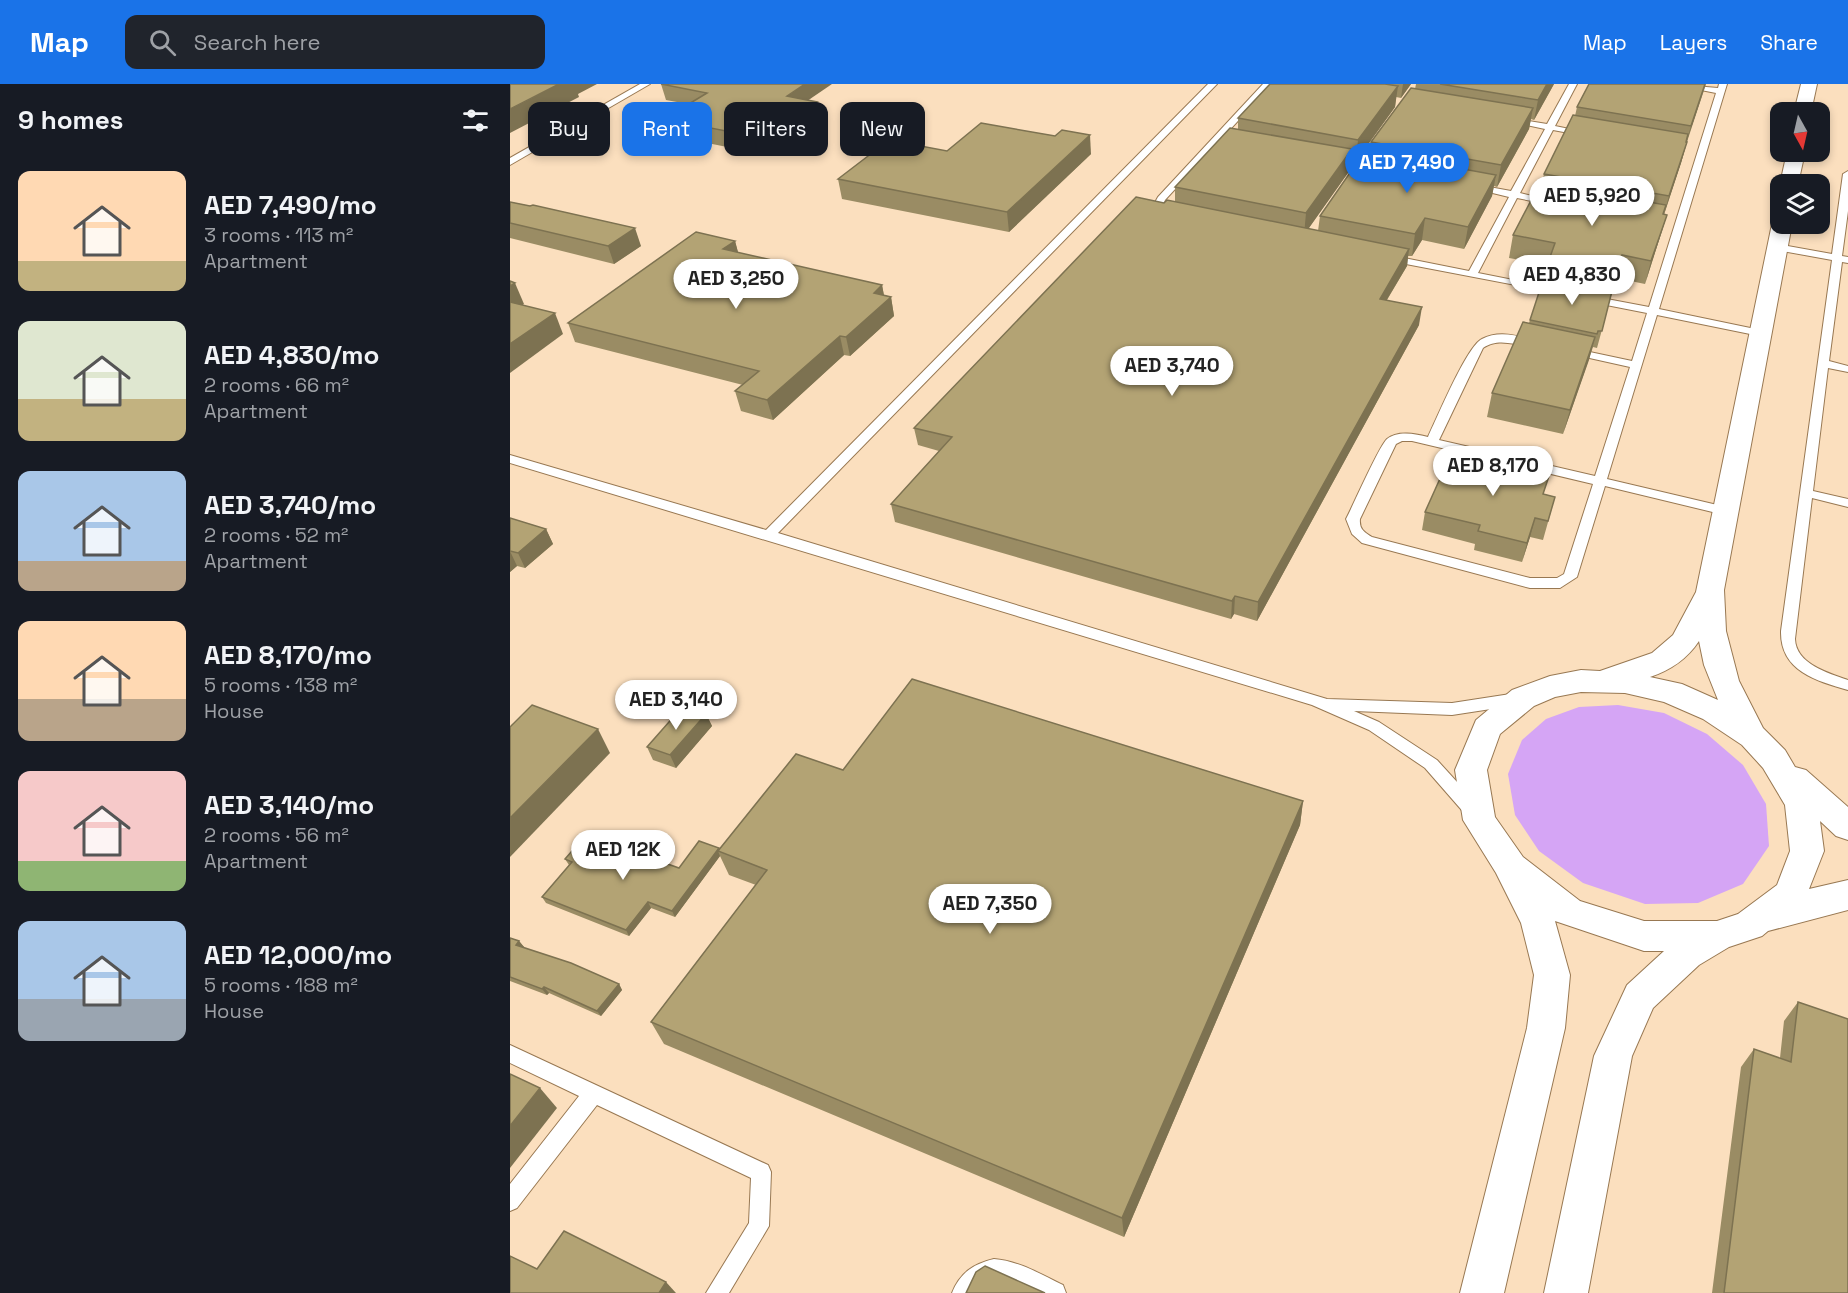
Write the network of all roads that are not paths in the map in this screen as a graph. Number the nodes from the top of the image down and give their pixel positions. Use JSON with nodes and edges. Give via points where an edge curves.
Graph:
{"nodes":[{"id":1,"x":646,"y":84,"type":"edge"},
{"id":2,"x":1213,"y":84,"type":"edge"},
{"id":3,"x":1268,"y":84,"type":"edge"},
{"id":4,"x":1573,"y":84,"type":"edge"},
{"id":5,"x":1675,"y":84,"type":"edge"},
{"id":6,"x":1809,"y":84,"type":"edge"},
{"id":7,"x":1722,"y":88,"type":"edge"},
{"id":8,"x":1805,"y":102,"type":"edge"},
{"id":9,"x":1505,"y":120,"type":"edge"},
{"id":10,"x":1550,"y":127,"type":"junction"},
{"id":11,"x":1597,"y":135,"type":"edge"},
{"id":12,"x":1216,"y":140,"type":"junction"},
{"id":13,"x":1227,"y":142,"type":"edge"},
{"id":14,"x":1690,"y":151,"type":"dead end"},
{"id":15,"x":1702,"y":153,"type":"junction"},
{"id":16,"x":510,"y":162,"type":"edge"},
{"id":17,"x":1848,"y":174,"type":"edge"},
{"id":18,"x":1459,"y":184,"type":"edge"},
{"id":19,"x":1515,"y":195,"type":"junction"},
{"id":20,"x":1562,"y":204,"type":"edge"},
{"id":21,"x":1183,"y":216,"type":"edge"},
{"id":22,"x":1667,"y":224,"type":"edge"},
{"id":23,"x":1679,"y":226,"type":"junction"},
{"id":24,"x":1780,"y":235,"type":"edge"},
{"id":25,"x":1373,"y":255,"type":"edge"},
{"id":26,"x":1843,"y":259,"type":"edge"},
{"id":27,"x":1472,"y":275,"type":"junction"},
{"id":28,"x":1574,"y":295,"type":"edge"},
{"id":29,"x":1585,"y":298,"type":"edge"},
{"id":30,"x":1653,"y":311,"type":"junction"},
{"id":31,"x":1760,"y":333,"type":"junction"},
{"id":32,"x":1823,"y":363,"type":"junction"},
{"id":33,"x":1636,"y":365,"type":"junction"},
{"id":34,"x":1848,"y":369,"type":"edge"},
{"id":35,"x":1432,"y":442,"type":"junction"},
{"id":36,"x":510,"y":459,"type":"edge"},
{"id":37,"x":1600,"y":482,"type":"junction"},
{"id":38,"x":1806,"y":493,"type":"junction"},
{"id":39,"x":1848,"y":503,"type":"edge"},
{"id":40,"x":1725,"y":512,"type":"junction"},
{"id":41,"x":769,"y":534,"type":"junction"},
{"id":42,"x":1710,"y":590,"type":"junction"},
{"id":43,"x":1581,"y":681,"type":"junction"},
{"id":44,"x":1848,"y":685,"type":"edge"},
{"id":45,"x":1522,"y":698,"type":"junction"},
{"id":46,"x":1317,"y":701,"type":"junction"},
{"id":47,"x":1764,"y":748,"type":"junction"},
{"id":48,"x":1479,"y":820,"type":"junction"},
{"id":49,"x":1848,"y":828,"type":"edge"},
{"id":50,"x":1510,"y":867,"type":"junction"},
{"id":51,"x":1848,"y":895,"type":"edge"},
{"id":52,"x":1734,"y":930,"type":"junction"},
{"id":53,"x":510,"y":1054,"type":"edge"},
{"id":54,"x":594,"y":1094,"type":"junction"},
{"id":55,"x":510,"y":1201,"type":"edge"},
{"id":56,"x":717,"y":1293,"type":"edge"},
{"id":57,"x":963,"y":1293,"type":"edge"},
{"id":58,"x":1055,"y":1293,"type":"edge"},
{"id":59,"x":1482,"y":1293,"type":"edge"},
{"id":60,"x":1566,"y":1293,"type":"edge"}],
"edges":[{"from":1,"to":16,"type":"lane"},
{"from":2,"to":41,"type":"lane"},
{"from":3,"to":12,"type":"lane"},
{"from":4,"to":10,"type":"lane"},
{"from":5,"to":7,"type":"lane"},
{"from":6,"to":8,"type":"street"},
{"from":7,"to":15,"type":"lane"},
{"from":9,"to":10,"type":"lane"},
{"from":10,"to":11,"type":"lane"},
{"from":10,"to":19,"type":"lane"},
{"from":12,"to":13,"type":"lane"},
{"from":12,"to":21,"type":"lane","via":[[1161,199],[1158,206],[1164,211]]},
{"from":14,"to":15,"type":"lane"},
{"from":15,"to":23,"type":"lane"},
{"from":17,"to":26,"type":"lane"},
{"from":18,"to":19,"type":"lane"},
{"from":19,"to":20,"type":"lane"},
{"from":19,"to":27,"type":"lane"},
{"from":22,"to":23,"type":"lane"},
{"from":23,"to":30,"type":"lane"},
{"from":24,"to":26,"type":"lane"},
{"from":24,"to":31,"type":"street"},
{"from":25,"to":27,"type":"lane"},
{"from":26,"to":32,"type":"lane"},
{"from":27,"to":28,"type":"lane"},
{"from":29,"to":30,"type":"lane"},
{"from":30,"to":31,"type":"lane"},
{"from":30,"to":33,"type":"lane"},
{"from":31,"to":40,"type":"street"},
{"from":32,"to":34,"type":"lane"},
{"from":32,"to":38,"type":"lane"},
{"from":33,"to":35,"type":"lane","via":[[1550,346],[1496,337],[1486,339],[1478,346]]},
{"from":33,"to":37,"type":"lane"},
{"from":35,"to":37,"type":"lane"},
{"from":35,"to":37,"type":"lane","via":[[1412,437],[1391,442],[1353,519],[1357,533],[1367,540],[1530,583],[1560,583],[1570,577]]},
{"from":36,"to":41,"type":"lane"},
{"from":37,"to":40,"type":"lane"},
{"from":38,"to":39,"type":"lane"},
{"from":38,"to":44,"type":"lane","via":[[1788,631],[1789,650],[1803,665],[1827,679]]},
{"from":40,"to":42,"type":"street"},
{"from":41,"to":46,"type":"lane"},
{"from":42,"to":43,"type":"street","via":[[1678,651],[1647,669]]},
{"from":42,"to":47,"type":"street","via":[[1709,621],[1717,664],[1731,697]]},
{"from":43,"to":45,"type":"street"},
{"from":43,"to":47,"type":"street","via":[[1625,682],[1671,692],[1714,711]]},
{"from":45,"to":46,"type":"lane","via":[[1452,709],[1384,708]]},
{"from":45,"to":48,"type":"street","via":[[1487,728],[1471,770]]},
{"from":46,"to":48,"type":"lane","via":[[1374,726],[1431,764]]},
{"from":47,"to":49,"type":"street"},
{"from":47,"to":52,"type":"street","via":[[1801,804],[1807,851],[1790,894]]},
{"from":48,"to":50,"type":"street"},
{"from":50,"to":52,"type":"street","via":[[1569,912],[1644,936]]},
{"from":50,"to":59,"type":"street","via":[[1538,922],[1552,975],[1546,1028]]},
{"from":51,"to":52,"type":"street","via":[[1801,906]]},
{"from":52,"to":60,"type":"street","via":[[1686,954],[1640,997],[1613,1056]]},
{"from":53,"to":54,"type":"lane"},
{"from":54,"to":55,"type":"lane"},
{"from":54,"to":56,"type":"lane","via":[[760,1172],[759,1226]]},
{"from":57,"to":58,"type":"lane","via":[[973,1278],[998,1268]]}]}
